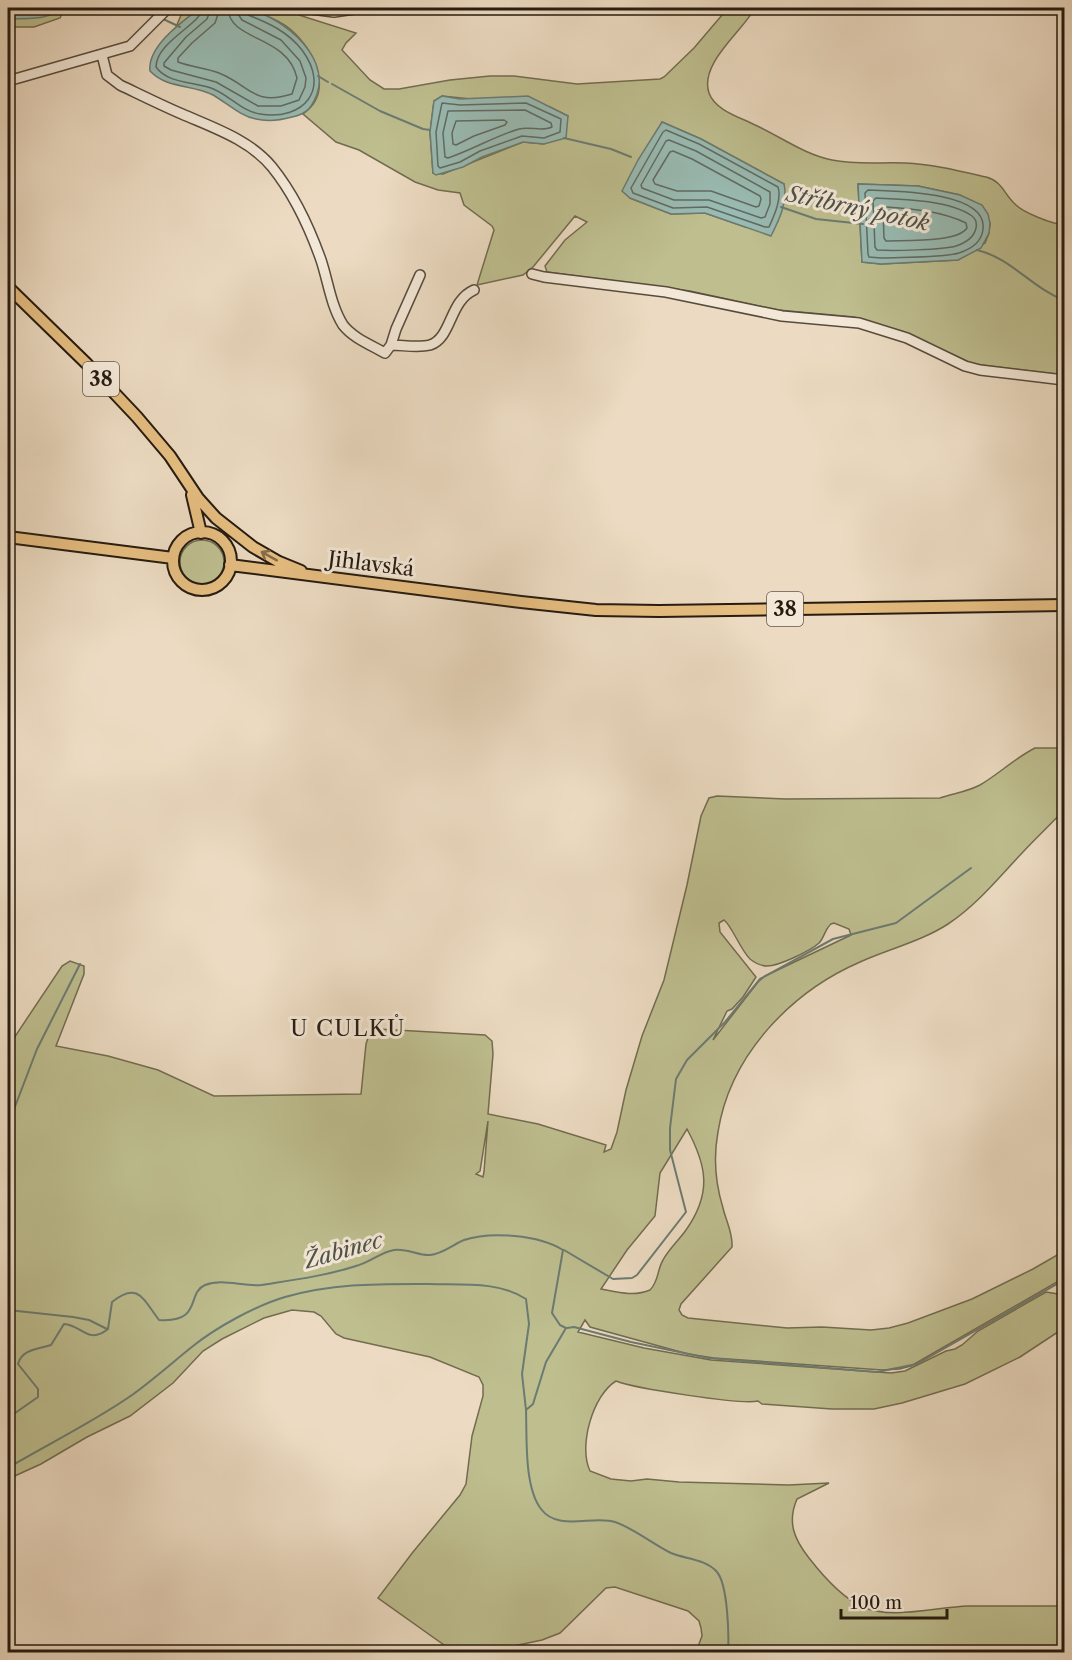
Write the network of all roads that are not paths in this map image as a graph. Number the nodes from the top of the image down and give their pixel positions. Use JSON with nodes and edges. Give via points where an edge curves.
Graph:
{"nodes":[{"id":1,"x":168,"y":8,"type":"edge"},
{"id":2,"x":303,"y":8,"type":"edge"},
{"id":3,"x":361,"y":8,"type":"edge"},
{"id":4,"x":102,"y":55,"type":"junction"},
{"id":5,"x":8,"y":81,"type":"edge"},
{"id":6,"x":532,"y":274,"type":"dead end"},
{"id":7,"x":420,"y":275,"type":"dead end"},
{"id":8,"x":8,"y":286,"type":"edge"},
{"id":9,"x":474,"y":290,"type":"dead end"},
{"id":10,"x":391,"y":345,"type":"junction"},
{"id":11,"x":1065,"y":380,"type":"edge"},
{"id":12,"x":186,"y":481,"type":"junction"},
{"id":13,"x":201,"y":532,"type":"junction"},
{"id":14,"x":8,"y":537,"type":"edge"},
{"id":15,"x":173,"y":558,"type":"junction"},
{"id":16,"x":230,"y":565,"type":"junction"},
{"id":17,"x":324,"y":577,"type":"junction"},
{"id":18,"x":1065,"y":605,"type":"edge"}],
"edges":[{"from":1,"to":4,"type":"street","via":[[130,46]]},
{"from":2,"to":3,"type":"street","via":[[334,12]]},
{"from":4,"to":5,"type":"street"},
{"from":4,"to":10,"type":"street","via":[[107,75],[120,85],[237,139],[261,156],[281,180],[299,212],[344,326],[385,353]]},
{"from":6,"to":11,"type":"street","via":[[666,292],[782,316],[859,323],[907,338],[973,368]]},
{"from":7,"to":10,"type":"street"},
{"from":8,"to":12,"type":"main road","number":"38","via":[[137,417]]},
{"from":9,"to":10,"type":"street","via":[[464,295],[438,341],[428,346]]},
{"from":12,"to":13,"type":"main road","number":"38"},
{"from":17,"to":12,"type":"main road","one_way":true,"via":[[292,568],[247,543],[210,512]]},
{"from":13,"to":15,"type":"main road","via":[[183,540]]},
{"from":13,"to":16,"type":"main road","via":[[221,540],[228,549]]},
{"from":14,"to":15,"type":"main road"},
{"from":15,"to":16,"type":"main road","via":[[181,581],[198,590],[221,583]]},
{"from":16,"to":17,"type":"main road","name":"Jihlavská","number":"38"},
{"from":17,"to":18,"type":"main road","name":"Jihlavská","number":"38","via":[[596,610]]}]}
